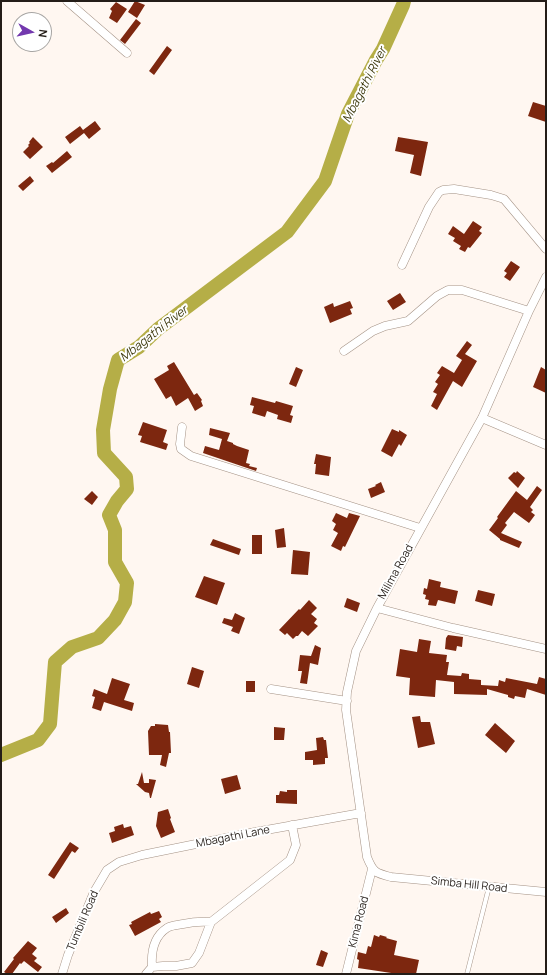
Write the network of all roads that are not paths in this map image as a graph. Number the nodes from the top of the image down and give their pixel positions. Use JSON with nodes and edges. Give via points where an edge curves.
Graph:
{"nodes":[{"id":1,"x":67,"y":1,"type":"edge"},
{"id":2,"x":127,"y":53,"type":"dead end"},
{"id":3,"x":546,"y":248,"type":"edge"},
{"id":4,"x":402,"y":265,"type":"dead end"},
{"id":5,"x":546,"y":277,"type":"edge"},
{"id":6,"x":528,"y":310,"type":"junction"},
{"id":7,"x":344,"y":351,"type":"dead end"},
{"id":8,"x":482,"y":418,"type":"junction"},
{"id":9,"x":182,"y":427,"type":"dead end"},
{"id":10,"x":546,"y":444,"type":"edge"},
{"id":11,"x":420,"y":528,"type":"junction"},
{"id":12,"x":377,"y":608,"type":"junction"},
{"id":13,"x":546,"y":649,"type":"edge"},
{"id":14,"x":271,"y":689,"type":"dead end"},
{"id":15,"x":347,"y":702,"type":"junction"},
{"id":16,"x":361,"y":813,"type":"junction"},
{"id":17,"x":292,"y":825,"type":"junction"},
{"id":18,"x":372,"y":869,"type":"junction"},
{"id":19,"x":107,"y":870,"type":"joint"},
{"id":20,"x":489,"y":887,"type":"junction"},
{"id":21,"x":546,"y":892,"type":"edge"},
{"id":22,"x":211,"y":922,"type":"junction"},
{"id":23,"x":152,"y":967,"type":"junction"},
{"id":24,"x":62,"y":974,"type":"edge"},
{"id":25,"x":146,"y":974,"type":"edge"},
{"id":26,"x":346,"y":974,"type":"edge"},
{"id":27,"x":467,"y":974,"type":"edge"}],
"edges":[{"from":1,"to":2,"type":"street"},
{"from":3,"to":4,"type":"street","via":[[504,199],[454,189],[443,190],[429,207]]},
{"from":5,"to":6,"type":"street","name":"Milima Road"},
{"from":6,"to":7,"type":"street","via":[[462,290],[448,290],[408,321],[373,331]]},
{"from":6,"to":8,"type":"street","name":"Milima Road"},
{"from":8,"to":10,"type":"street"},
{"from":8,"to":11,"type":"street","name":"Milima Road"},
{"from":9,"to":11,"type":"street","via":[[181,449],[191,456]]},
{"from":11,"to":12,"type":"street","name":"Milima Road"},
{"from":12,"to":13,"type":"street"},
{"from":12,"to":15,"type":"street","name":"Milima Road","via":[[356,651]]},
{"from":14,"to":15,"type":"street"},
{"from":15,"to":16,"type":"street","name":"Milima Road"},
{"from":16,"to":17,"type":"street","name":"Mbagathi Lane"},
{"from":16,"to":18,"type":"street","name":"Milima Road","via":[[367,857]]},
{"from":17,"to":19,"type":"street","name":"Mbagathi Lane","via":[[142,855],[119,862]]},
{"from":17,"to":22,"type":"street","via":[[296,845],[290,860]]},
{"from":18,"to":20,"type":"street","name":"Simba Hill Road","via":[[391,877]]},
{"from":18,"to":26,"type":"street","name":"Kima Road"},
{"from":19,"to":24,"type":"street","name":"Tumbili Road","via":[[94,892]]},
{"from":20,"to":21,"type":"street","name":"Simba Hill Road"},
{"from":20,"to":27,"type":"lane"},
{"from":22,"to":23,"type":"street","via":[[199,953],[192,963]]},
{"from":22,"to":23,"type":"street","via":[[168,927],[153,946]]},
{"from":23,"to":25,"type":"street"}]}
